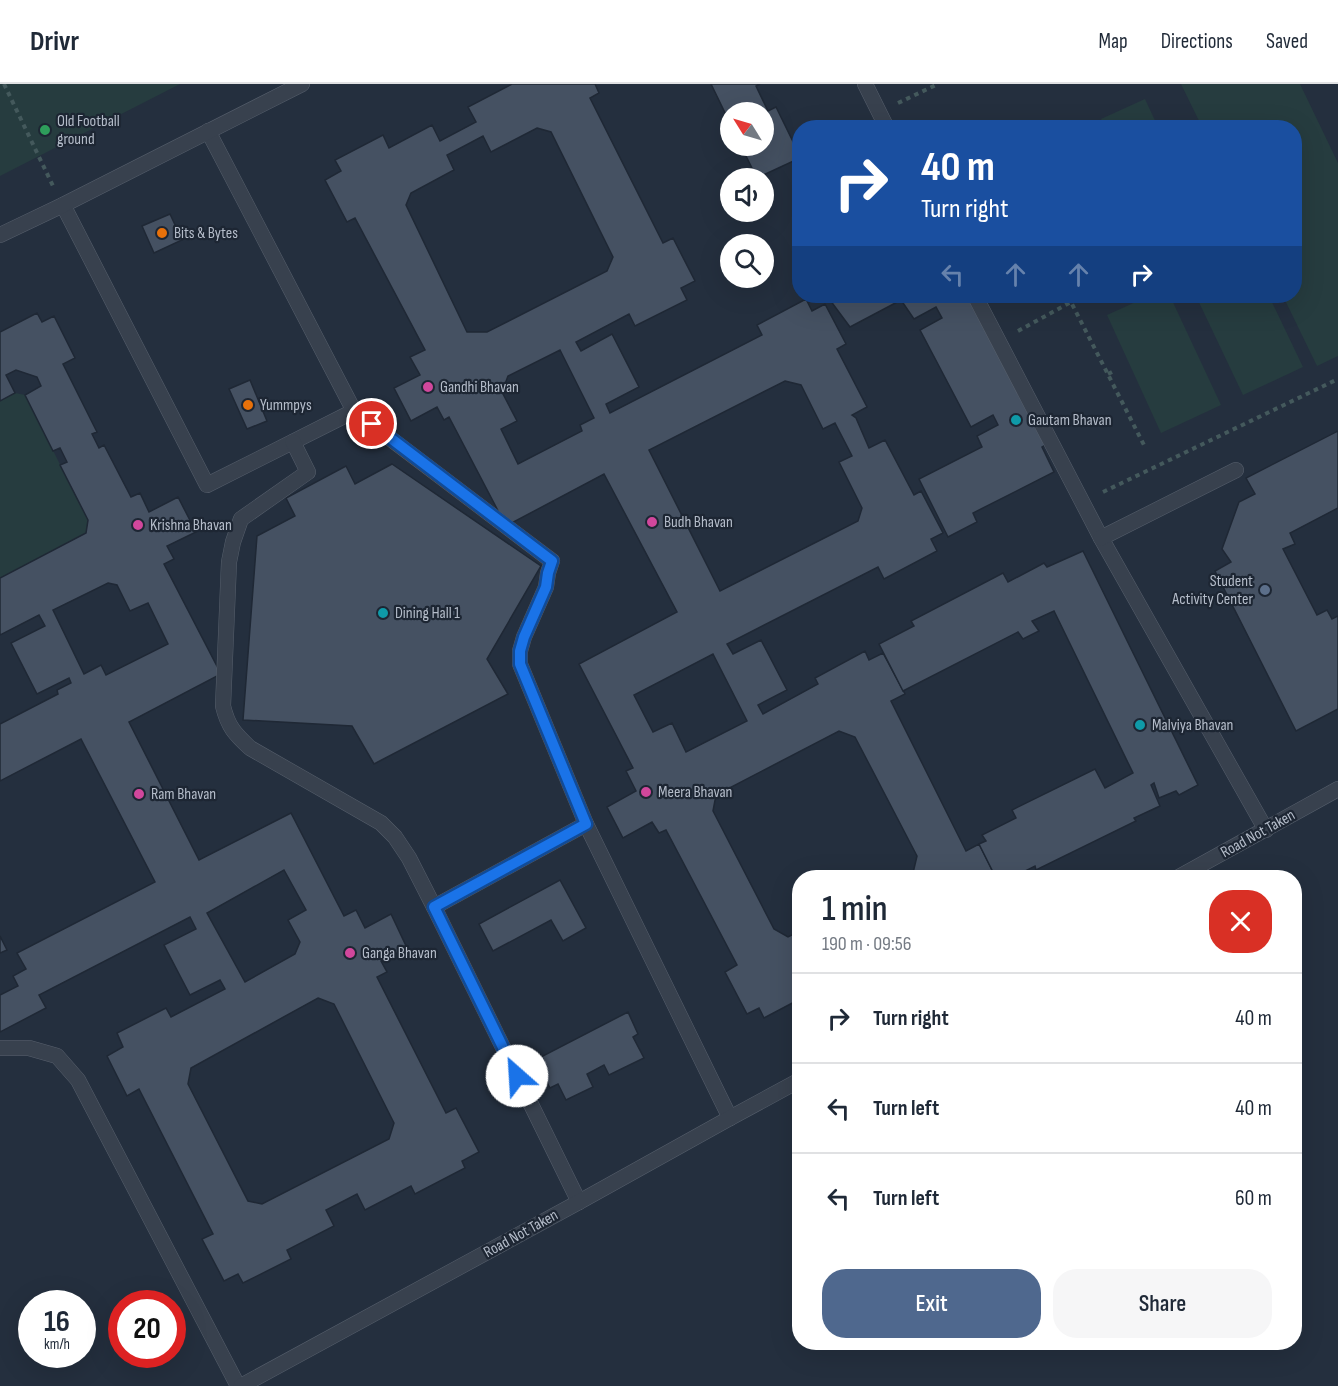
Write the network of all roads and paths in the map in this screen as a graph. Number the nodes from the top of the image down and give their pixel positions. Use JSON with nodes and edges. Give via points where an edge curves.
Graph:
{"nodes":[{"id":1,"x":4,"y":84,"type":"edge"},
{"id":2,"x":302,"y":84,"type":"edge"},
{"id":3,"x":865,"y":84,"type":"edge"},
{"id":4,"x":938,"y":84,"type":"edge"},
{"id":5,"x":879,"y":112,"type":"junction"},
{"id":6,"x":883,"y":120,"type":"edge"},
{"id":7,"x":208,"y":131,"type":"junction"},
{"id":8,"x":63,"y":205,"type":"junction"},
{"id":9,"x":0,"y":235,"type":"edge"},
{"id":10,"x":979,"y":303,"type":"edge"},
{"id":11,"x":1069,"y":303,"type":"edge"},
{"id":12,"x":1072,"y":303,"type":"edge"},
{"id":13,"x":998,"y":341,"type":"junction"},
{"id":14,"x":1114,"y":371,"type":"dead end"},
{"id":15,"x":1108,"y":374,"type":"junction"},
{"id":16,"x":1338,"y":379,"type":"edge"},
{"id":17,"x":354,"y":411,"type":"junction"},
{"id":18,"x":293,"y":442,"type":"junction"},
{"id":19,"x":1145,"y":447,"type":"dead end"},
{"id":20,"x":1236,"y":470,"type":"dead end"},
{"id":21,"x":1083,"y":502,"type":"junction"},
{"id":22,"x":1101,"y":538,"type":"junction"},
{"id":23,"x":1338,"y":789,"type":"edge"},
{"id":24,"x":586,"y":824,"type":"junction"},
{"id":25,"x":1266,"y":830,"type":"junction"},
{"id":26,"x":1192,"y":870,"type":"edge"},
{"id":27,"x":434,"y":907,"type":"junction"},
{"id":28,"x":0,"y":1048,"type":"edge"},
{"id":29,"x":792,"y":1084,"type":"edge"},
{"id":30,"x":730,"y":1118,"type":"junction"},
{"id":31,"x":579,"y":1202,"type":"junction"},
{"id":32,"x":240,"y":1386,"type":"edge"}],
"edges":[{"from":1,"to":8,"type":"path"},
{"from":2,"to":7,"type":"lane"},
{"from":3,"to":5,"type":"lane"},
{"from":4,"to":5,"type":"path"},
{"from":5,"to":6,"type":"lane"},
{"from":7,"to":8,"type":"lane"},
{"from":7,"to":17,"type":"lane"},
{"from":8,"to":9,"type":"lane"},
{"from":8,"to":18,"type":"lane","via":[[207,485]]},
{"from":10,"to":13,"type":"lane"},
{"from":11,"to":13,"type":"path"},
{"from":12,"to":15,"type":"path"},
{"from":13,"to":21,"type":"lane"},
{"from":14,"to":15,"type":"path"},
{"from":15,"to":19,"type":"path"},
{"from":16,"to":21,"type":"path"},
{"from":17,"to":18,"type":"lane"},
{"from":17,"to":24,"type":"lane","via":[[552,561],[546,587],[522,644],[520,664]]},
{"from":18,"to":27,"type":"lane","via":[[308,472],[241,519],[233,542],[223,706],[226,720],[250,748],[381,823],[395,837]]},
{"from":20,"to":22,"type":"lane"},
{"from":21,"to":22,"type":"lane"},
{"from":22,"to":25,"type":"lane"},
{"from":23,"to":25,"type":"lane","name":"Road Not Taken"},
{"from":24,"to":27,"type":"lane"},
{"from":24,"to":30,"type":"lane"},
{"from":25,"to":26,"type":"lane","name":"Road Not Taken"},
{"from":27,"to":31,"type":"lane"},
{"from":28,"to":32,"type":"lane","via":[[29,1048],[57,1056],[78,1080]]},
{"from":29,"to":30,"type":"lane","name":"Road Not Taken"},
{"from":30,"to":31,"type":"lane","name":"Road Not Taken"},
{"from":31,"to":32,"type":"lane","name":"Road Not Taken"}]}
